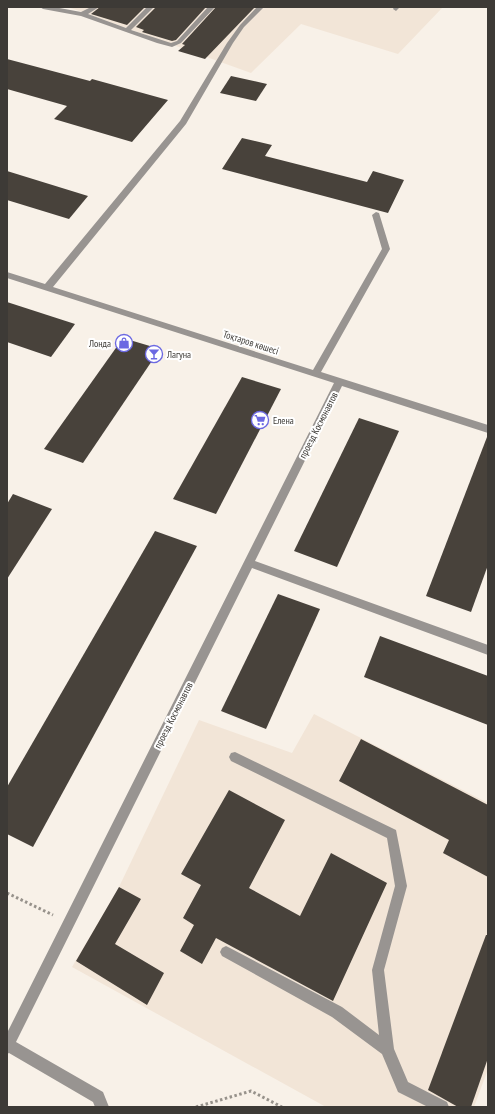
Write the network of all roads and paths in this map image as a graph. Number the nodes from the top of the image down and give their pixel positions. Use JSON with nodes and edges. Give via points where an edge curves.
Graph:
{"nodes":[{"id":1,"x":43,"y":7,"type":"edge"},
{"id":2,"x":96,"y":7,"type":"edge"},
{"id":3,"x":151,"y":7,"type":"edge"},
{"id":4,"x":212,"y":7,"type":"edge"},
{"id":5,"x":260,"y":7,"type":"edge"},
{"id":6,"x":82,"y":14,"type":"junction"},
{"id":7,"x":127,"y":30,"type":"junction"},
{"id":8,"x":376,"y":215,"type":"dead end"},
{"id":9,"x":7,"y":275,"type":"edge"},
{"id":10,"x":47,"y":288,"type":"junction"},
{"id":11,"x":315,"y":374,"type":"junction"},
{"id":12,"x":339,"y":382,"type":"junction"},
{"id":13,"x":488,"y":429,"type":"edge"},
{"id":14,"x":249,"y":563,"type":"junction"},
{"id":15,"x":488,"y":650,"type":"edge"},
{"id":16,"x":234,"y":757,"type":"dead end"},
{"id":17,"x":7,"y":893,"type":"edge"},
{"id":18,"x":68,"y":923,"type":"junction"},
{"id":19,"x":226,"y":952,"type":"dead end"},
{"id":20,"x":7,"y":1046,"type":"edge"},
{"id":21,"x":387,"y":1049,"type":"junction"},
{"id":22,"x":102,"y":1107,"type":"edge"},
{"id":23,"x":196,"y":1107,"type":"edge"},
{"id":24,"x":282,"y":1107,"type":"edge"},
{"id":25,"x":442,"y":1107,"type":"edge"}],
"edges":[{"from":1,"to":6,"type":"street"},
{"from":2,"to":6,"type":"street"},
{"from":3,"to":7,"type":"street"},
{"from":4,"to":7,"type":"street","via":[[179,42],[172,45]]},
{"from":5,"to":10,"type":"street","via":[[230,43],[182,122]]},
{"from":6,"to":7,"type":"street"},
{"from":8,"to":11,"type":"street","via":[[386,249]]},
{"from":9,"to":10,"type":"street","name":"Тоқтаров көшесі"},
{"from":10,"to":11,"type":"street","name":"Тоқтаров көшесі"},
{"from":11,"to":12,"type":"street","name":"Тоқтаров көшесі"},
{"from":12,"to":13,"type":"street","name":"Тоқтаров көшесі"},
{"from":12,"to":14,"type":"street","name":"проезд Космонавтов"},
{"from":14,"to":15,"type":"street"},
{"from":14,"to":18,"type":"street","name":"проезд Космонавтов"},
{"from":16,"to":21,"type":"street","via":[[392,834],[401,886],[378,970]]},
{"from":17,"to":18,"type":"path"},
{"from":18,"to":20,"type":"street","name":"проезд Космонавтов"},
{"from":19,"to":21,"type":"street","via":[[337,1012]]},
{"from":20,"to":22,"type":"street","via":[[98,1097]]},
{"from":21,"to":25,"type":"street","via":[[404,1087]]},
{"from":23,"to":24,"type":"path","via":[[251,1091]]}]}
